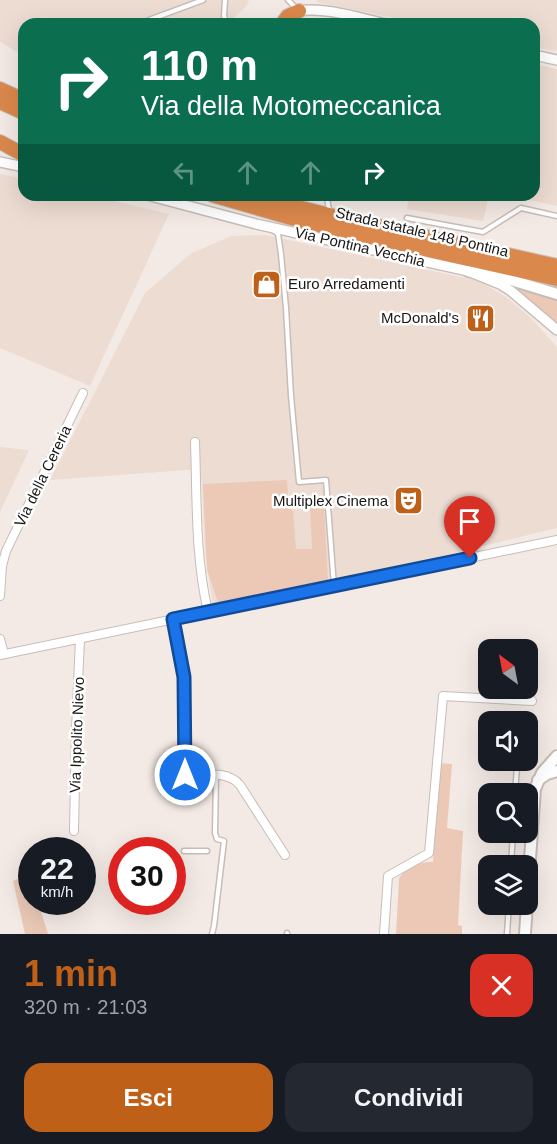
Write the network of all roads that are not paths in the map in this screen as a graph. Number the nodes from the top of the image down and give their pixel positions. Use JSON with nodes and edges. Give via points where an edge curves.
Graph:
{"nodes":[{"id":1,"x":203,"y":0,"type":"edge"},
{"id":2,"x":225,"y":0,"type":"edge"},
{"id":3,"x":288,"y":0,"type":"edge"},
{"id":4,"x":298,"y":11,"type":"junction"},
{"id":5,"x":154,"y":18,"type":"edge"},
{"id":6,"x":225,"y":18,"type":"edge"},
{"id":7,"x":286,"y":18,"type":"edge"},
{"id":8,"x":359,"y":18,"type":"edge"},
{"id":9,"x":540,"y":56,"type":"edge"},
{"id":10,"x":557,"y":60,"type":"edge"},
{"id":11,"x":0,"y":89,"type":"edge"},
{"id":12,"x":18,"y":97,"type":"edge"},
{"id":13,"x":0,"y":102,"type":"edge"},
{"id":14,"x":18,"y":110,"type":"edge"},
{"id":15,"x":0,"y":142,"type":"edge"},
{"id":16,"x":18,"y":152,"type":"edge"},
{"id":17,"x":0,"y":162,"type":"edge"},
{"id":18,"x":18,"y":166,"type":"edge"},
{"id":19,"x":170,"y":201,"type":"edge"},
{"id":20,"x":233,"y":201,"type":"edge"},
{"id":21,"x":281,"y":201,"type":"edge"},
{"id":22,"x":327,"y":201,"type":"edge"},
{"id":23,"x":329,"y":215,"type":"junction"},
{"id":24,"x":557,"y":216,"type":"edge"},
{"id":25,"x":407,"y":218,"type":"dead end"},
{"id":26,"x":271,"y":227,"type":"junction"},
{"id":27,"x":557,"y":265,"type":"edge"},
{"id":28,"x":468,"y":271,"type":"junction"},
{"id":29,"x":557,"y":279,"type":"edge"},
{"id":30,"x":557,"y":294,"type":"edge"},
{"id":31,"x":557,"y":330,"type":"edge"},
{"id":32,"x":83,"y":393,"type":"dead end"},
{"id":33,"x":195,"y":442,"type":"dead end"},
{"id":34,"x":557,"y":540,"type":"edge"},
{"id":35,"x":334,"y":586,"type":"junction"},
{"id":36,"x":0,"y":596,"type":"edge"},
{"id":37,"x":208,"y":612,"type":"junction"},
{"id":38,"x":173,"y":619,"type":"junction"},
{"id":39,"x":0,"y":639,"type":"edge"},
{"id":40,"x":80,"y":639,"type":"junction"},
{"id":41,"x":2,"y":654,"type":"edge"},
{"id":42,"x":532,"y":701,"type":"dead end"},
{"id":43,"x":557,"y":756,"type":"edge"},
{"id":44,"x":557,"y":771,"type":"edge"},
{"id":45,"x":216,"y":775,"type":"junction"},
{"id":46,"x":538,"y":780,"type":"junction"},
{"id":47,"x":74,"y":831,"type":"dead end"},
{"id":48,"x":186,"y":851,"type":"edge"},
{"id":49,"x":207,"y":851,"type":"dead end"},
{"id":50,"x":285,"y":855,"type":"dead end"},
{"id":51,"x":530,"y":855,"type":"edge"},
{"id":52,"x":508,"y":915,"type":"edge"},
{"id":53,"x":526,"y":915,"type":"edge"},
{"id":54,"x":212,"y":934,"type":"edge"},
{"id":55,"x":384,"y":934,"type":"edge"},
{"id":56,"x":507,"y":934,"type":"edge"},
{"id":57,"x":525,"y":934,"type":"edge"}],
"edges":[{"from":1,"to":5,"type":"lane"},
{"from":2,"to":6,"type":"lane"},
{"from":3,"to":4,"type":"lane"},
{"from":4,"to":7,"type":"highway"},
{"from":4,"to":8,"type":"street","via":[[327,11]]},
{"from":9,"to":10,"type":"street"},
{"from":11,"to":12,"type":"highway"},
{"from":13,"to":14,"type":"highway"},
{"from":15,"to":16,"type":"highway"},
{"from":17,"to":18,"type":"street"},
{"from":19,"to":26,"type":"street","name":"Via Pontina Vecchia"},
{"from":20,"to":29,"type":"highway","name":"Strada statale 148 Pontina","via":[[305,222]]},
{"from":21,"to":23,"type":"highway","name":"Strada statale 148 Pontina"},
{"from":22,"to":23,"type":"lane"},
{"from":23,"to":27,"type":"highway","name":"Strada statale 148 Pontina"},
{"from":24,"to":25,"type":"lane","via":[[521,208],[483,232]]},
{"from":26,"to":28,"type":"street","name":"Via Pontina Vecchia"},
{"from":26,"to":35,"type":"lane","via":[[278,234],[281,254],[299,482],[326,480]]},
{"from":28,"to":30,"type":"main road","via":[[511,279]]},
{"from":28,"to":31,"type":"street","name":"Via Pontina Vecchia","via":[[511,291]]},
{"from":32,"to":36,"type":"street","name":"Via della Cereria","via":[[4,556]]},
{"from":33,"to":37,"type":"street","via":[[199,560]]},
{"from":34,"to":35,"type":"street"},
{"from":35,"to":37,"type":"street"},
{"from":37,"to":38,"type":"street"},
{"from":38,"to":40,"type":"street"},
{"from":38,"to":45,"type":"street","via":[[184,677],[185,775]]},
{"from":39,"to":41,"type":"street"},
{"from":40,"to":41,"type":"street"},
{"from":40,"to":47,"type":"street","name":"Via Ippolito Nievo"},
{"from":42,"to":55,"type":"street","via":[[443,696],[429,853],[388,876]]},
{"from":43,"to":46,"type":"main road"},
{"from":44,"to":46,"type":"main road"},
{"from":45,"to":50,"type":"street","via":[[238,783]]},
{"from":45,"to":54,"type":"lane","via":[[215,833],[217,839],[224,841]]},
{"from":46,"to":51,"type":"main road"},
{"from":48,"to":49,"type":"lane"},
{"from":52,"to":56,"type":"lane"},
{"from":53,"to":57,"type":"main road"}]}
